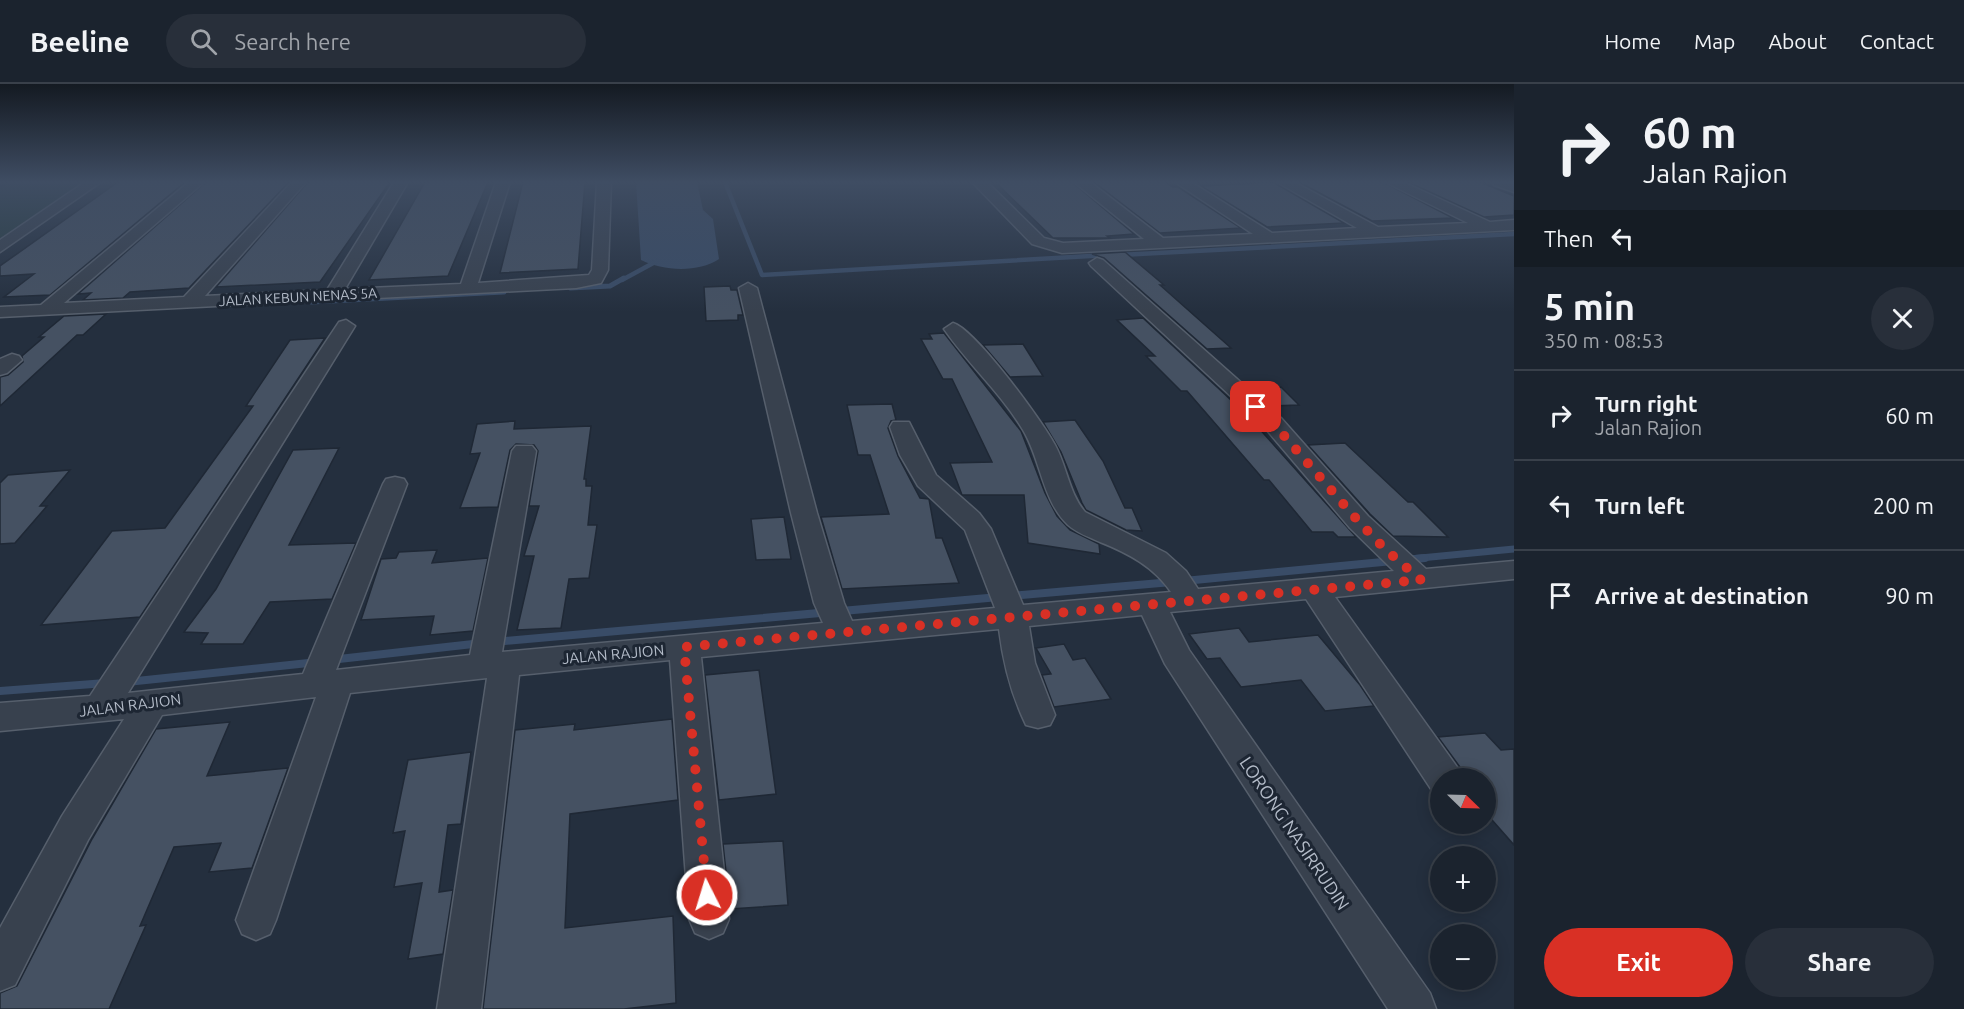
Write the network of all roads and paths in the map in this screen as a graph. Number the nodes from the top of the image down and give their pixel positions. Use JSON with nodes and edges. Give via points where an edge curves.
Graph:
{"nodes":[{"id":1,"x":32,"y":225,"type":"edge"},
{"id":2,"x":146,"y":225,"type":"edge"},
{"id":3,"x":260,"y":225,"type":"edge"},
{"id":4,"x":375,"y":225,"type":"edge"},
{"id":5,"x":489,"y":225,"type":"edge"},
{"id":6,"x":602,"y":225,"type":"edge"},
{"id":7,"x":1022,"y":225,"type":"edge"},
{"id":8,"x":1137,"y":225,"type":"edge"},
{"id":9,"x":1250,"y":225,"type":"edge"},
{"id":10,"x":1363,"y":225,"type":"edge"},
{"id":11,"x":1510,"y":225,"type":"edge"},
{"id":12,"x":1488,"y":226,"type":"joint"},
{"id":13,"x":1376,"y":232,"type":"junction"},
{"id":14,"x":1270,"y":238,"type":"junction"},
{"id":15,"x":1160,"y":243,"type":"junction"},
{"id":16,"x":0,"y":247,"type":"edge"},
{"id":17,"x":1097,"y":263,"type":"dead end"},
{"id":18,"x":468,"y":288,"type":"junction"},
{"id":19,"x":748,"y":288,"type":"dead end"},
{"id":20,"x":333,"y":295,"type":"junction"},
{"id":21,"x":190,"y":302,"type":"junction"},
{"id":22,"x":45,"y":310,"type":"junction"},
{"id":23,"x":0,"y":312,"type":"edge"},
{"id":24,"x":346,"y":326,"type":"dead end"},
{"id":25,"x":953,"y":328,"type":"dead end"},
{"id":26,"x":901,"y":427,"type":"dead end"},
{"id":27,"x":524,"y":451,"type":"dead end"},
{"id":28,"x":395,"y":484,"type":"dead end"},
{"id":29,"x":1514,"y":570,"type":"edge"},
{"id":30,"x":1416,"y":575,"type":"junction"},
{"id":31,"x":1183,"y":590,"type":"junction"},
{"id":32,"x":1315,"y":590,"type":"junction"},
{"id":33,"x":1006,"y":603,"type":"junction"},
{"id":34,"x":836,"y":620,"type":"junction"},
{"id":35,"x":1164,"y":630,"type":"junction"},
{"id":36,"x":491,"y":654,"type":"junction"},
{"id":37,"x":685,"y":663,"type":"junction"},
{"id":38,"x":326,"y":683,"type":"junction"},
{"id":39,"x":111,"y":691,"type":"junction"},
{"id":40,"x":153,"y":702,"type":"junction"},
{"id":41,"x":1038,"y":715,"type":"dead end"},
{"id":42,"x":0,"y":717,"type":"edge"},
{"id":43,"x":1437,"y":768,"type":"edge"},
{"id":44,"x":709,"y":919,"type":"dead end"},
{"id":45,"x":256,"y":920,"type":"dead end"},
{"id":46,"x":0,"y":970,"type":"edge"},
{"id":47,"x":459,"y":1009,"type":"edge"},
{"id":48,"x":1414,"y":1009,"type":"edge"}],
"edges":[{"from":1,"to":16,"type":"street"},
{"from":2,"to":22,"type":"street"},
{"from":3,"to":21,"type":"street"},
{"from":4,"to":20,"type":"street"},
{"from":5,"to":18,"type":"street"},
{"from":6,"to":18,"type":"street","name":"JALAN KEBUN NENAS 5A","via":[[600,270],[595,279]]},
{"from":7,"to":15,"type":"street","via":[[1038,241],[1062,248]]},
{"from":8,"to":15,"type":"street"},
{"from":9,"to":14,"type":"street"},
{"from":10,"to":13,"type":"street"},
{"from":11,"to":12,"type":"street"},
{"from":12,"to":13,"type":"street"},
{"from":13,"to":14,"type":"street"},
{"from":14,"to":15,"type":"street"},
{"from":17,"to":30,"type":"street","via":[[1273,423],[1385,549]]},
{"from":18,"to":20,"type":"street","name":"JALAN KEBUN NENAS 5A"},
{"from":19,"to":34,"type":"street"},
{"from":20,"to":21,"type":"street","name":"JALAN KEBUN NENAS 5A"},
{"from":21,"to":22,"type":"street","name":"JALAN KEBUN NENAS 5A"},
{"from":22,"to":23,"type":"street","name":"JALAN KEBUN NENAS 5A"},
{"from":24,"to":39,"type":"street"},
{"from":25,"to":31,"type":"street","via":[[1002,384],[1044,446],[1062,500],[1078,520],[1142,549]]},
{"from":26,"to":33,"type":"street","via":[[921,473],[978,529]]},
{"from":27,"to":36,"type":"street"},
{"from":28,"to":38,"type":"street"},
{"from":29,"to":30,"type":"street","name":"JALAN RAJION"},
{"from":30,"to":32,"type":"street","name":"JALAN RAJION"},
{"from":31,"to":32,"type":"street","name":"JALAN RAJION"},
{"from":31,"to":35,"type":"street","name":"JALAN RAJION"},
{"from":32,"to":43,"type":"street"},
{"from":33,"to":34,"type":"street","name":"JALAN RAJION"},
{"from":33,"to":35,"type":"street","name":"JALAN RAJION"},
{"from":33,"to":41,"type":"street","via":[[1019,663]]},
{"from":34,"to":37,"type":"street","name":"JALAN RAJION"},
{"from":35,"to":48,"type":"street","name":"LORONG NASIRRUDIN"},
{"from":36,"to":37,"type":"street","name":"JALAN RAJION"},
{"from":36,"to":38,"type":"street","name":"JALAN RAJION"},
{"from":36,"to":47,"type":"street"},
{"from":37,"to":44,"type":"street"},
{"from":38,"to":40,"type":"street","name":"JALAN RAJION"},
{"from":38,"to":45,"type":"street"},
{"from":39,"to":40,"type":"street","name":"JALAN RAJION"},
{"from":39,"to":42,"type":"street","name":"JALAN RAJION"},
{"from":40,"to":46,"type":"street","via":[[75,828]]}]}
